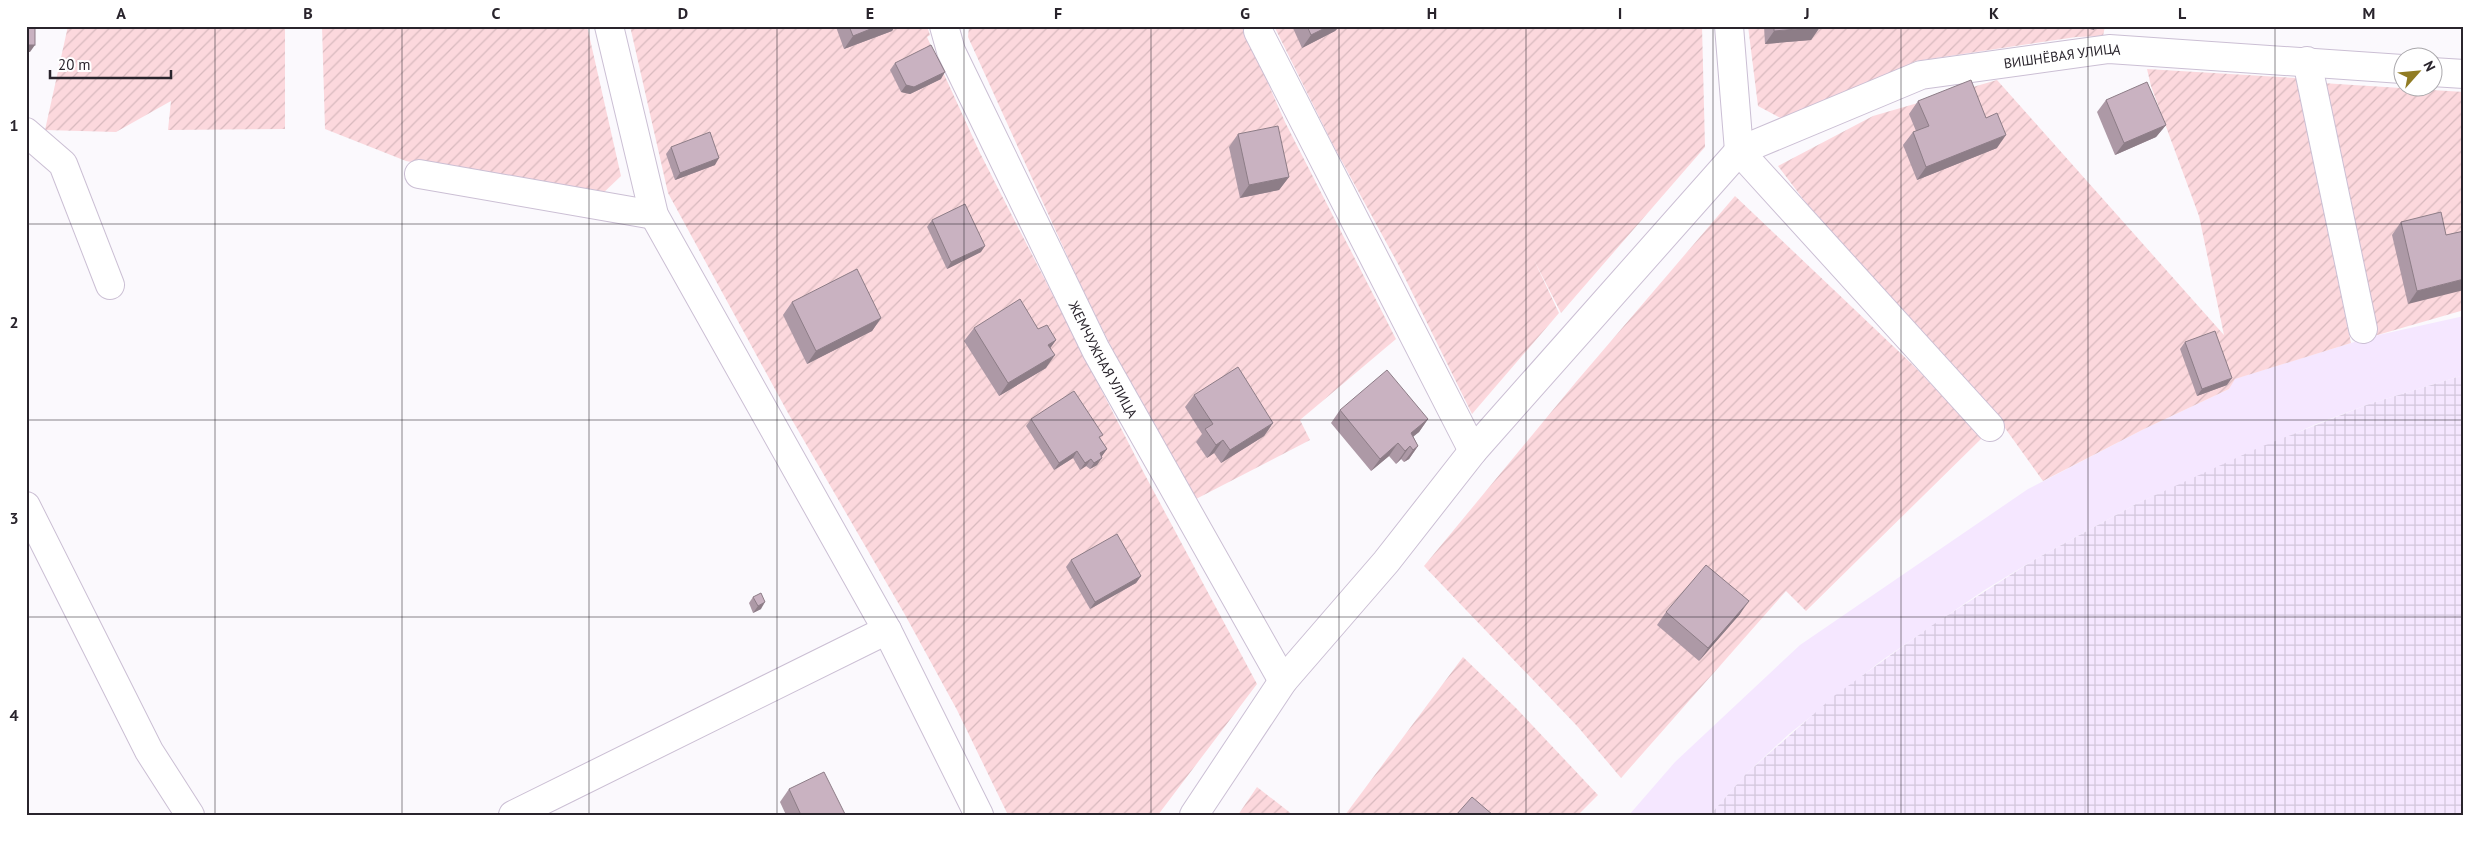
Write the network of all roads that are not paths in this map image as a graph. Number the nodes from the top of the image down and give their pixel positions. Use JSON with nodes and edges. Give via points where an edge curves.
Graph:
{"nodes":[{"id":1,"x":609,"y":26,"type":"edge"},
{"id":2,"x":944,"y":26,"type":"edge"},
{"id":3,"x":1729,"y":26,"type":"edge"},
{"id":4,"x":1258,"y":31,"type":"dead end"},
{"id":5,"x":2307,"y":61,"type":"junction"},
{"id":6,"x":2392,"y":68,"type":"edge"},
{"id":7,"x":2442,"y":73,"type":"edge"},
{"id":8,"x":2464,"y":74,"type":"edge"},
{"id":9,"x":26,"y":132,"type":"edge"},
{"id":10,"x":1738,"y":151,"type":"junction"},
{"id":11,"x":419,"y":174,"type":"dead end"},
{"id":12,"x":654,"y":216,"type":"junction"},
{"id":13,"x":110,"y":285,"type":"dead end"},
{"id":14,"x":2363,"y":329,"type":"dead end"},
{"id":15,"x":1990,"y":427,"type":"dead end"},
{"id":16,"x":1474,"y":451,"type":"junction"},
{"id":17,"x":26,"y":506,"type":"edge"},
{"id":18,"x":888,"y":630,"type":"junction"},
{"id":19,"x":1283,"y":682,"type":"junction"},
{"id":20,"x":190,"y":815,"type":"edge"},
{"id":21,"x":513,"y":815,"type":"edge"},
{"id":22,"x":979,"y":815,"type":"edge"},
{"id":23,"x":1194,"y":815,"type":"edge"}],
"edges":[{"from":1,"to":12,"type":"street"},
{"from":2,"to":19,"type":"street","name":"ЖЕМЧУЖНАЯ УЛИЦА","via":[[951,50],[1096,350]]},
{"from":3,"to":10,"type":"street"},
{"from":4,"to":16,"type":"street"},
{"from":5,"to":6,"type":"street","name":"ВИШНЁВАЯ УЛИЦА"},
{"from":5,"to":10,"type":"street","name":"ВИШНЁВАЯ УЛИЦА","via":[[2109,49],[1921,75]]},
{"from":5,"to":14,"type":"street"},
{"from":7,"to":8,"type":"street"},
{"from":9,"to":13,"type":"street","via":[[63,164]]},
{"from":10,"to":15,"type":"street"},
{"from":10,"to":16,"type":"street"},
{"from":11,"to":12,"type":"street"},
{"from":12,"to":18,"type":"street"},
{"from":16,"to":19,"type":"street","via":[[1386,562]]},
{"from":17,"to":20,"type":"street","via":[[149,751]]},
{"from":18,"to":21,"type":"street"},
{"from":18,"to":22,"type":"street"},
{"from":19,"to":23,"type":"street"}]}
